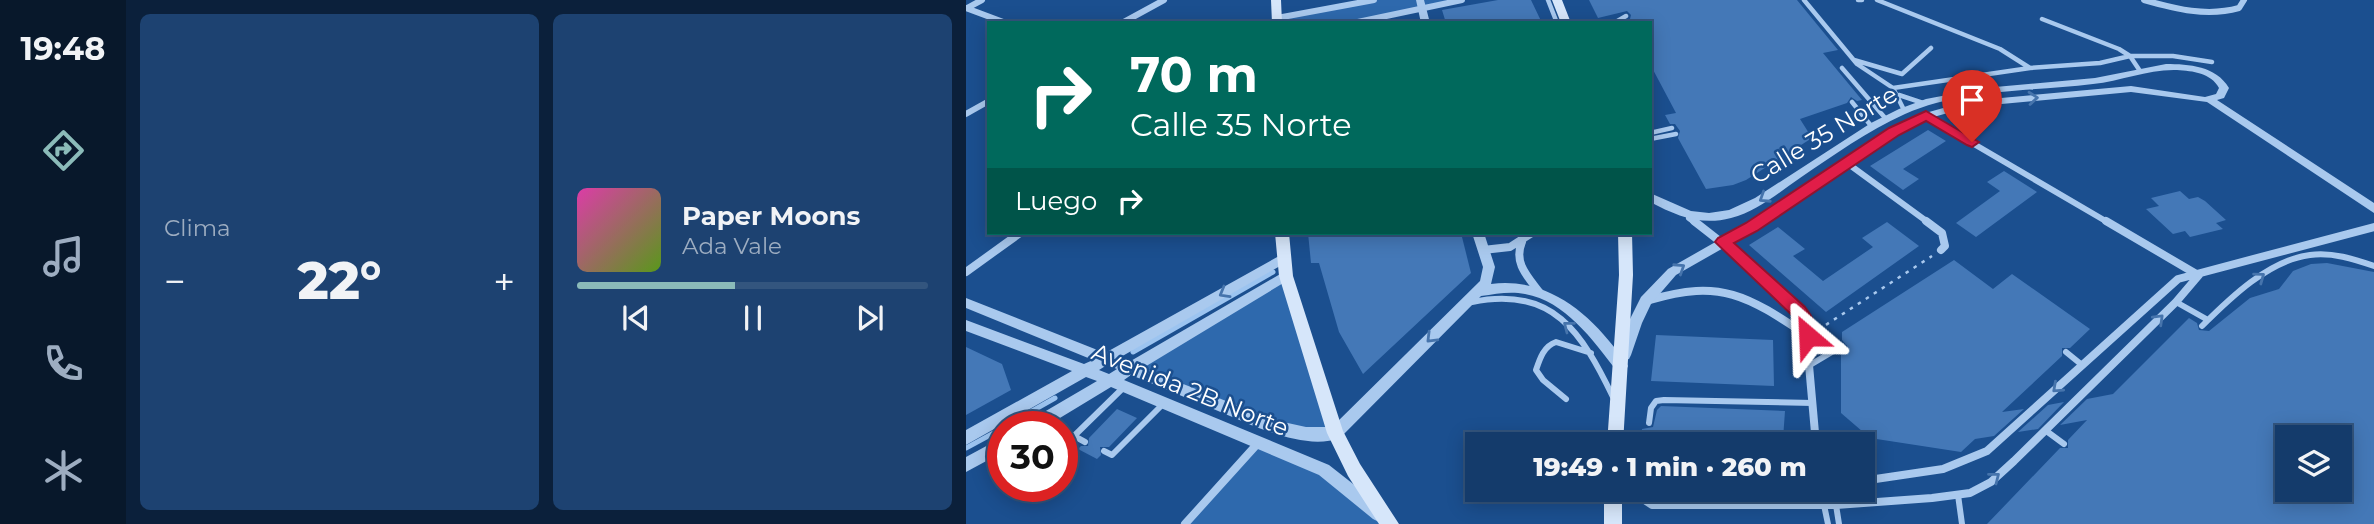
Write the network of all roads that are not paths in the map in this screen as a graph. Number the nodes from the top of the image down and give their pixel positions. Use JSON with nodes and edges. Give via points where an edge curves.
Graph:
{"nodes":[{"id":1,"x":982,"y":0,"type":"edge"},
{"id":2,"x":1164,"y":0,"type":"edge"},
{"id":3,"x":1276,"y":0,"type":"edge"},
{"id":4,"x":1374,"y":0,"type":"edge"},
{"id":5,"x":1462,"y":0,"type":"edge"},
{"id":6,"x":1548,"y":0,"type":"edge"},
{"id":7,"x":1557,"y":0,"type":"edge"},
{"id":8,"x":1804,"y":0,"type":"edge"},
{"id":9,"x":1877,"y":0,"type":"edge"},
{"id":10,"x":2144,"y":0,"type":"edge"},
{"id":11,"x":2244,"y":0,"type":"edge"},
{"id":12,"x":1421,"y":4,"type":"edge"},
{"id":13,"x":966,"y":8,"type":"edge"},
{"id":14,"x":1626,"y":16,"type":"dead end"},
{"id":15,"x":2042,"y":19,"type":"dead end"},
{"id":16,"x":1001,"y":21,"type":"edge"},
{"id":17,"x":1126,"y":21,"type":"edge"},
{"id":18,"x":1277,"y":21,"type":"edge"},
{"id":19,"x":1360,"y":21,"type":"edge"},
{"id":20,"x":1425,"y":21,"type":"edge"},
{"id":21,"x":1556,"y":21,"type":"edge"},
{"id":22,"x":1565,"y":21,"type":"edge"},
{"id":23,"x":1617,"y":21,"type":"edge"},
{"id":24,"x":1931,"y":48,"type":"dead end"},
{"id":25,"x":2130,"y":56,"type":"junction"},
{"id":26,"x":1853,"y":60,"type":"junction"},
{"id":27,"x":2213,"y":62,"type":"dead end"},
{"id":28,"x":1842,"y":68,"type":"dead end"},
{"id":29,"x":2030,"y":68,"type":"junction"},
{"id":30,"x":2140,"y":71,"type":"junction"},
{"id":31,"x":1893,"y":88,"type":"junction"},
{"id":32,"x":1899,"y":95,"type":"junction"},
{"id":33,"x":2209,"y":99,"type":"junction"},
{"id":34,"x":987,"y":102,"type":"edge"},
{"id":35,"x":1852,"y":102,"type":"dead end"},
{"id":36,"x":1923,"y":103,"type":"junction"},
{"id":37,"x":1904,"y":110,"type":"junction"},
{"id":38,"x":966,"y":114,"type":"edge"},
{"id":39,"x":1926,"y":116,"type":"junction"},
{"id":40,"x":1886,"y":119,"type":"junction"},
{"id":41,"x":1872,"y":127,"type":"junction"},
{"id":42,"x":1652,"y":133,"type":"edge"},
{"id":43,"x":1652,"y":138,"type":"edge"},
{"id":44,"x":1847,"y":163,"type":"junction"},
{"id":45,"x":1652,"y":198,"type":"edge"},
{"id":46,"x":2374,"y":209,"type":"edge"},
{"id":47,"x":1689,"y":218,"type":"junction"},
{"id":48,"x":2374,"y":227,"type":"edge"},
{"id":49,"x":1017,"y":235,"type":"edge"},
{"id":50,"x":1282,"y":235,"type":"edge"},
{"id":51,"x":1479,"y":235,"type":"edge"},
{"id":52,"x":1530,"y":235,"type":"edge"},
{"id":53,"x":1625,"y":235,"type":"edge"},
{"id":54,"x":1522,"y":242,"type":"junction"},
{"id":55,"x":1723,"y":242,"type":"junction"},
{"id":56,"x":1483,"y":250,"type":"junction"},
{"id":57,"x":1941,"y":250,"type":"road end"},
{"id":58,"x":1283,"y":258,"type":"junction"},
{"id":59,"x":2374,"y":266,"type":"edge"},
{"id":60,"x":966,"y":272,"type":"edge"},
{"id":61,"x":2199,"y":275,"type":"junction"},
{"id":62,"x":1286,"y":276,"type":"junction"},
{"id":63,"x":1480,"y":291,"type":"junction"},
{"id":64,"x":1540,"y":293,"type":"junction"},
{"id":65,"x":1646,"y":301,"type":"junction"},
{"id":66,"x":2176,"y":302,"type":"junction"},
{"id":67,"x":966,"y":303,"type":"edge"},
{"id":68,"x":1465,"y":304,"type":"junction"},
{"id":69,"x":2208,"y":320,"type":"junction"},
{"id":70,"x":966,"y":325,"type":"edge"},
{"id":71,"x":2202,"y":326,"type":"dead end"},
{"id":72,"x":1808,"y":336,"type":"junction"},
{"id":73,"x":1842,"y":346,"type":"dead end"},
{"id":74,"x":2066,"y":352,"type":"dead end"},
{"id":75,"x":1591,"y":353,"type":"junction"},
{"id":76,"x":1107,"y":360,"type":"junction"},
{"id":77,"x":1810,"y":365,"type":"junction"},
{"id":78,"x":2082,"y":365,"type":"junction"},
{"id":79,"x":1621,"y":366,"type":"junction"},
{"id":80,"x":1132,"y":369,"type":"junction"},
{"id":81,"x":1086,"y":372,"type":"junction"},
{"id":82,"x":1119,"y":384,"type":"junction"},
{"id":83,"x":1566,"y":399,"type":"dead end"},
{"id":84,"x":1165,"y":402,"type":"junction"},
{"id":85,"x":1616,"y":403,"type":"junction"},
{"id":86,"x":1813,"y":403,"type":"junction"},
{"id":87,"x":1067,"y":411,"type":"edge"},
{"id":88,"x":1649,"y":423,"type":"dead end"},
{"id":89,"x":2045,"y":430,"type":"junction"},
{"id":90,"x":1078,"y":431,"type":"edge"},
{"id":91,"x":1615,"y":432,"type":"edge"},
{"id":92,"x":1815,"y":432,"type":"edge"},
{"id":93,"x":1335,"y":433,"type":"junction"},
{"id":94,"x":966,"y":438,"type":"edge"},
{"id":95,"x":1078,"y":438,"type":"edge"},
{"id":96,"x":1085,"y":442,"type":"dead end"},
{"id":97,"x":1259,"y":442,"type":"junction"},
{"id":98,"x":2064,"y":444,"type":"dead end"},
{"id":99,"x":1104,"y":452,"type":"dead end"},
{"id":100,"x":987,"y":453,"type":"edge"},
{"id":101,"x":966,"y":465,"type":"edge"},
{"id":102,"x":1875,"y":478,"type":"edge"},
{"id":103,"x":1880,"y":479,"type":"junction"},
{"id":104,"x":1875,"y":480,"type":"edge"},
{"id":105,"x":1958,"y":495,"type":"junction"},
{"id":106,"x":1613,"y":502,"type":"edge"},
{"id":107,"x":1648,"y":502,"type":"edge"},
{"id":108,"x":1824,"y":502,"type":"edge"},
{"id":109,"x":1824,"y":505,"type":"junction"},
{"id":110,"x":1836,"y":505,"type":"junction"},
{"id":111,"x":1387,"y":521,"type":"edge"},
{"id":112,"x":1185,"y":524,"type":"edge"},
{"id":113,"x":1613,"y":524,"type":"edge"},
{"id":114,"x":1828,"y":524,"type":"edge"},
{"id":115,"x":1839,"y":524,"type":"edge"},
{"id":116,"x":1962,"y":524,"type":"edge"}],
"edges":[{"from":1,"to":13,"type":"street"},
{"from":2,"to":17,"type":"street"},
{"from":3,"to":18,"type":"main road"},
{"from":4,"to":18,"type":"street"},
{"from":5,"to":12,"type":"street"},
{"from":6,"to":21,"type":"lane"},
{"from":7,"to":22,"type":"main road"},
{"from":8,"to":26,"type":"lane"},
{"from":9,"to":29,"type":"lane","via":[[2000,50]]},
{"from":10,"to":11,"type":"street","via":[[2215,12],[2239,8]]},
{"from":12,"to":19,"type":"street"},
{"from":12,"to":20,"type":"street"},
{"from":13,"to":16,"type":"street"},
{"from":14,"to":23,"type":"lane"},
{"from":15,"to":25,"type":"lane"},
{"from":24,"to":26,"type":"lane","via":[[1902,74]]},
{"from":25,"to":27,"type":"lane"},
{"from":25,"to":29,"type":"lane"},
{"from":25,"to":30,"type":"lane"},
{"from":26,"to":31,"type":"lane"},
{"from":28,"to":40,"type":"lane"},
{"from":29,"to":31,"type":"lane"},
{"from":30,"to":33,"type":"street","name":"Calle 35 Norte","via":[[2175,66],[2208,73],[2224,88],[2220,96]]},
{"from":30,"to":36,"type":"street","name":"Calle 35 Norte","via":[[2122,77],[1960,94]]},
{"from":31,"to":32,"type":"lane"},
{"from":32,"to":36,"type":"lane"},
{"from":32,"to":37,"type":"lane"},
{"from":39,"to":33,"type":"street","name":"Calle 35 Norte","one_way":true,"via":[[1968,104],[2131,89]]},
{"from":33,"to":46,"type":"street"},
{"from":34,"to":38,"type":"street"},
{"from":35,"to":41,"type":"lane"},
{"from":36,"to":37,"type":"street","name":"Calle 35 Norte"},
{"from":37,"to":40,"type":"street","name":"Calle 35 Norte"},
{"from":39,"to":44,"type":"street","name":"Calle 35 Norte"},
{"from":39,"to":61,"type":"street"},
{"from":40,"to":41,"type":"street","name":"Calle 35 Norte"},
{"from":41,"to":47,"type":"street","name":"Calle 35 Norte","one_way":true,"via":[[1745,208]]},
{"from":42,"to":43,"type":"lane","via":[[1674,131]]},
{"from":44,"to":55,"type":"street","name":"Calle 35 Norte"},
{"from":44,"to":57,"type":"street","via":[[1942,233],[1945,246]]},
{"from":45,"to":47,"type":"street"},
{"from":47,"to":55,"type":"street"},
{"from":48,"to":61,"type":"street"},
{"from":49,"to":60,"type":"street"},
{"from":50,"to":58,"type":"main road"},
{"from":51,"to":56,"type":"street"},
{"from":52,"to":54,"type":"street"},
{"from":53,"to":79,"type":"main road"},
{"from":54,"to":56,"type":"street","via":[[1501,250]]},
{"from":54,"to":64,"type":"street","via":[[1518,260]]},
{"from":65,"to":55,"type":"street","name":"Calle 35 Norte","one_way":true,"via":[[1672,272]]},
{"from":55,"to":72,"type":"street","via":[[1799,312]]},
{"from":56,"to":63,"type":"street","via":[[1489,272]]},
{"from":58,"to":62,"type":"main road"},
{"from":58,"to":76,"type":"street","one_way":true},
{"from":69,"to":59,"type":"lane","one_way":true,"via":[[2232,296],[2286,260],[2323,253]]},
{"from":61,"to":66,"type":"street"},
{"from":61,"to":78,"type":"street","via":[[2178,279]]},
{"from":62,"to":80,"type":"street"},
{"from":62,"to":93,"type":"main road"},
{"from":63,"to":64,"type":"street","via":[[1507,288]]},
{"from":63,"to":68,"type":"street"},
{"from":64,"to":79,"type":"street","via":[[1581,317]]},
{"from":65,"to":72,"type":"street","via":[[1694,288],[1717,289],[1760,304]]},
{"from":65,"to":79,"type":"street","name":"Calle 35 Norte"},
{"from":66,"to":69,"type":"lane"},
{"from":89,"to":66,"type":"street","one_way":true},
{"from":67,"to":76,"type":"street","name":"Avenida 2B Norte"},
{"from":75,"to":68,"type":"lane","one_way":true,"via":[[1569,325],[1538,305],[1510,298]]},
{"from":68,"to":93,"type":"street","one_way":true},
{"from":69,"to":71,"type":"lane"},
{"from":70,"to":81,"type":"street","name":"Avenida 2B Norte"},
{"from":72,"to":77,"type":"street"},
{"from":73,"to":77,"type":"lane"},
{"from":74,"to":78,"type":"lane"},
{"from":75,"to":83,"type":"lane","via":[[1561,340],[1542,351],[1536,370]]},
{"from":75,"to":85,"type":"lane"},
{"from":76,"to":80,"type":"street","name":"Avenida 2B Norte"},
{"from":76,"to":81,"type":"street"},
{"from":77,"to":86,"type":"street"},
{"from":78,"to":103,"type":"street","one_way":true,"via":[[1987,451],[1966,464]]},
{"from":79,"to":85,"type":"main road"},
{"from":80,"to":82,"type":"street"},
{"from":80,"to":93,"type":"street","name":"Avenida 2B Norte","via":[[1273,426],[1306,434]]},
{"from":81,"to":82,"type":"street","name":"Avenida 2B Norte"},
{"from":81,"to":94,"type":"street"},
{"from":82,"to":84,"type":"street","name":"Avenida 2B Norte"},
{"from":82,"to":87,"type":"street"},
{"from":82,"to":90,"type":"lane"},
{"from":84,"to":97,"type":"street","name":"Avenida 2B Norte"},
{"from":84,"to":99,"type":"lane","via":[[1111,455]]},
{"from":85,"to":91,"type":"main road"},
{"from":86,"to":88,"type":"lane","via":[[1664,400],[1651,408]]},
{"from":86,"to":92,"type":"street"},
{"from":89,"to":98,"type":"lane"},
{"from":105,"to":89,"type":"street","one_way":true,"via":[[1991,482]]},
{"from":93,"to":111,"type":"main road"},
{"from":95,"to":96,"type":"lane"},
{"from":97,"to":111,"type":"street","name":"Avenida 2B Norte","via":[[1324,470]]},
{"from":97,"to":112,"type":"street"},
{"from":100,"to":101,"type":"street"},
{"from":102,"to":103,"type":"street"},
{"from":103,"to":104,"type":"street"},
{"from":105,"to":110,"type":"street"},
{"from":105,"to":116,"type":"lane"},
{"from":106,"to":113,"type":"main road"},
{"from":107,"to":109,"type":"street"},
{"from":108,"to":109,"type":"street"},
{"from":109,"to":110,"type":"street"},
{"from":109,"to":114,"type":"lane"},
{"from":110,"to":115,"type":"lane"}]}
